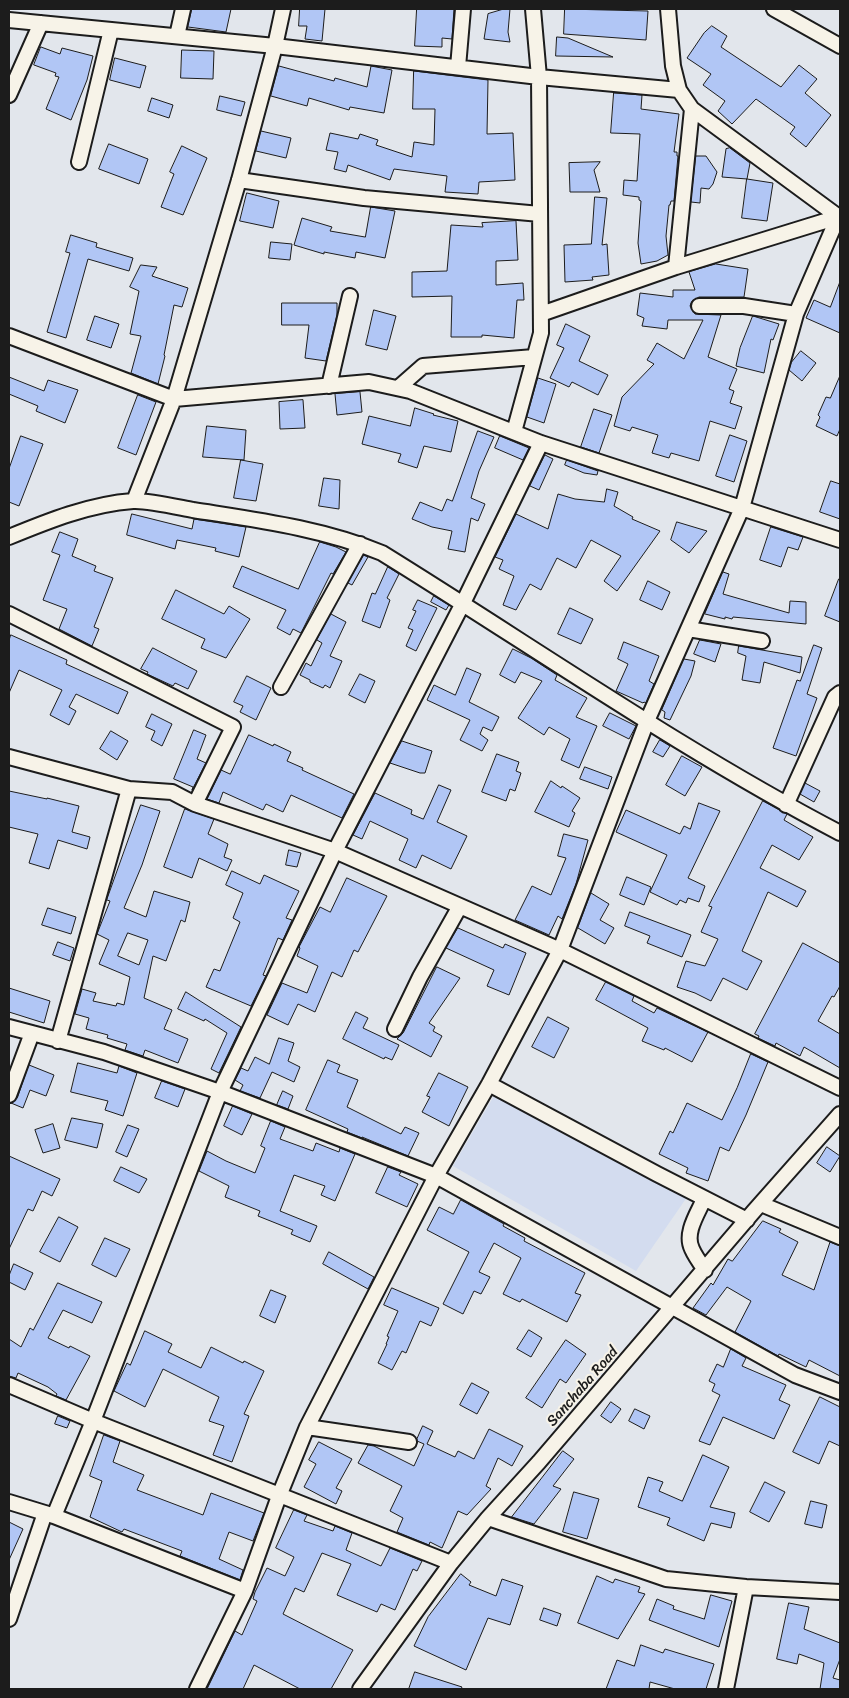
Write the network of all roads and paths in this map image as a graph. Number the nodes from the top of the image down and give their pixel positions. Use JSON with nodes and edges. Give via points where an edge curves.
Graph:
{"nodes":[{"id":1,"x":183,"y":9,"type":"edge"},
{"id":2,"x":283,"y":9,"type":"edge"},
{"id":3,"x":463,"y":9,"type":"edge"},
{"id":4,"x":533,"y":9,"type":"edge"},
{"id":5,"x":668,"y":9,"type":"edge"},
{"id":6,"x":774,"y":9,"type":"edge"},
{"id":7,"x":9,"y":20,"type":"edge"},
{"id":8,"x":41,"y":23,"type":"junction"},
{"id":9,"x":111,"y":30,"type":"junction"},
{"id":10,"x":177,"y":36,"type":"junction"},
{"id":11,"x":275,"y":46,"type":"junction"},
{"id":12,"x":840,"y":46,"type":"edge"},
{"id":13,"x":458,"y":67,"type":"junction"},
{"id":14,"x":539,"y":77,"type":"junction"},
{"id":15,"x":679,"y":90,"type":"junction"},
{"id":16,"x":9,"y":95,"type":"edge"},
{"id":17,"x":692,"y":109,"type":"junction"},
{"id":18,"x":79,"y":162,"type":"dead end"},
{"id":19,"x":239,"y":180,"type":"junction"},
{"id":20,"x":540,"y":214,"type":"junction"},
{"id":21,"x":839,"y":217,"type":"edge"},
{"id":22,"x":676,"y":267,"type":"junction"},
{"id":23,"x":350,"y":296,"type":"dead end"},
{"id":24,"x":700,"y":306,"type":"dead end"},
{"id":25,"x":541,"y":314,"type":"junction"},
{"id":26,"x":796,"y":314,"type":"junction"},
{"id":27,"x":9,"y":336,"type":"edge"},
{"id":28,"x":534,"y":356,"type":"junction"},
{"id":29,"x":329,"y":386,"type":"junction"},
{"id":30,"x":398,"y":388,"type":"junction"},
{"id":31,"x":174,"y":399,"type":"junction"},
{"id":32,"x":514,"y":432,"type":"junction"},
{"id":33,"x":541,"y":443,"type":"junction"},
{"id":34,"x":134,"y":501,"type":"junction"},
{"id":35,"x":742,"y":508,"type":"junction"},
{"id":36,"x":9,"y":537,"type":"edge"},
{"id":37,"x":840,"y":540,"type":"edge"},
{"id":38,"x":360,"y":544,"type":"junction"},
{"id":39,"x":463,"y":603,"type":"junction"},
{"id":40,"x":9,"y":614,"type":"edge"},
{"id":41,"x":688,"y":629,"type":"junction"},
{"id":42,"x":762,"y":641,"type":"dead end"},
{"id":43,"x":281,"y":688,"type":"dead end"},
{"id":44,"x":840,"y":692,"type":"edge"},
{"id":45,"x":647,"y":720,"type":"junction"},
{"id":46,"x":9,"y":757,"type":"edge"},
{"id":47,"x":129,"y":789,"type":"junction"},
{"id":48,"x":195,"y":804,"type":"junction"},
{"id":49,"x":786,"y":805,"type":"junction"},
{"id":50,"x":840,"y":833,"type":"edge"},
{"id":51,"x":334,"y":851,"type":"junction"},
{"id":52,"x":460,"y":906,"type":"junction"},
{"id":53,"x":560,"y":950,"type":"junction"},
{"id":54,"x":9,"y":1027,"type":"edge"},
{"id":55,"x":395,"y":1029,"type":"dead end"},
{"id":56,"x":32,"y":1033,"type":"junction"},
{"id":57,"x":58,"y":1041,"type":"junction"},
{"id":58,"x":490,"y":1084,"type":"junction"},
{"id":59,"x":840,"y":1088,"type":"edge"},
{"id":60,"x":220,"y":1092,"type":"junction"},
{"id":61,"x":9,"y":1095,"type":"edge"},
{"id":62,"x":840,"y":1114,"type":"edge"},
{"id":63,"x":436,"y":1176,"type":"junction"},
{"id":64,"x":704,"y":1199,"type":"junction"},
{"id":65,"x":761,"y":1204,"type":"junction"},
{"id":66,"x":747,"y":1220,"type":"junction"},
{"id":67,"x":840,"y":1237,"type":"edge"},
{"id":68,"x":705,"y":1270,"type":"junction"},
{"id":69,"x":674,"y":1307,"type":"junction"},
{"id":70,"x":9,"y":1384,"type":"edge"},
{"id":71,"x":840,"y":1392,"type":"edge"},
{"id":72,"x":93,"y":1421,"type":"junction"},
{"id":73,"x":307,"y":1427,"type":"junction"},
{"id":74,"x":409,"y":1442,"type":"dead end"},
{"id":75,"x":279,"y":1496,"type":"junction"},
{"id":76,"x":9,"y":1502,"type":"edge"},
{"id":77,"x":49,"y":1515,"type":"junction"},
{"id":78,"x":488,"y":1518,"type":"junction"},
{"id":79,"x":451,"y":1563,"type":"junction"},
{"id":80,"x":746,"y":1587,"type":"junction"},
{"id":81,"x":245,"y":1591,"type":"junction"},
{"id":82,"x":840,"y":1592,"type":"edge"},
{"id":83,"x":9,"y":1620,"type":"edge"},
{"id":84,"x":197,"y":1689,"type":"edge"},
{"id":85,"x":360,"y":1689,"type":"edge"},
{"id":86,"x":726,"y":1689,"type":"edge"}],
"edges":[{"from":1,"to":10,"type":"street"},
{"from":2,"to":11,"type":"street"},
{"from":3,"to":13,"type":"street"},
{"from":4,"to":14,"type":"street"},
{"from":5,"to":15,"type":"street","via":[[673,66]]},
{"from":6,"to":12,"type":"street"},
{"from":7,"to":8,"type":"street"},
{"from":8,"to":9,"type":"street"},
{"from":8,"to":16,"type":"street"},
{"from":9,"to":10,"type":"street"},
{"from":9,"to":18,"type":"street"},
{"from":10,"to":11,"type":"street"},
{"from":11,"to":13,"type":"street"},
{"from":11,"to":19,"type":"street"},
{"from":13,"to":14,"type":"street"},
{"from":14,"to":15,"type":"street"},
{"from":14,"to":20,"type":"street"},
{"from":15,"to":17,"type":"street"},
{"from":17,"to":21,"type":"street"},
{"from":17,"to":22,"type":"street"},
{"from":19,"to":20,"type":"street","via":[[364,198]]},
{"from":19,"to":31,"type":"street"},
{"from":20,"to":25,"type":"street"},
{"from":21,"to":22,"type":"street"},
{"from":21,"to":26,"type":"street"},
{"from":22,"to":25,"type":"street"},
{"from":23,"to":29,"type":"street"},
{"from":24,"to":26,"type":"street","via":[[744,306]]},
{"from":25,"to":28,"type":"street"},
{"from":26,"to":35,"type":"street"},
{"from":27,"to":31,"type":"street"},
{"from":28,"to":30,"type":"street","via":[[423,366]]},
{"from":28,"to":32,"type":"street"},
{"from":29,"to":30,"type":"street","via":[[369,382]]},
{"from":29,"to":31,"type":"street"},
{"from":30,"to":32,"type":"street"},
{"from":31,"to":34,"type":"street"},
{"from":32,"to":33,"type":"street"},
{"from":33,"to":35,"type":"street"},
{"from":33,"to":39,"type":"street"},
{"from":34,"to":36,"type":"street","via":[[85,510]]},
{"from":34,"to":38,"type":"street","via":[[264,521]]},
{"from":35,"to":37,"type":"street"},
{"from":35,"to":41,"type":"street"},
{"from":38,"to":39,"type":"street","via":[[382,553]]},
{"from":38,"to":43,"type":"street"},
{"from":39,"to":45,"type":"street"},
{"from":39,"to":51,"type":"street"},
{"from":40,"to":48,"type":"street","via":[[233,727]]},
{"from":41,"to":42,"type":"street"},
{"from":41,"to":45,"type":"street"},
{"from":44,"to":49,"type":"street"},
{"from":45,"to":49,"type":"street"},
{"from":45,"to":53,"type":"street"},
{"from":46,"to":47,"type":"street"},
{"from":47,"to":48,"type":"street","via":[[172,792]]},
{"from":47,"to":57,"type":"street"},
{"from":48,"to":51,"type":"street"},
{"from":49,"to":50,"type":"street"},
{"from":51,"to":52,"type":"street"},
{"from":51,"to":60,"type":"street"},
{"from":52,"to":53,"type":"street"},
{"from":52,"to":55,"type":"street"},
{"from":53,"to":58,"type":"street"},
{"from":53,"to":59,"type":"street"},
{"from":54,"to":56,"type":"street"},
{"from":56,"to":57,"type":"street"},
{"from":56,"to":61,"type":"street"},
{"from":57,"to":60,"type":"street","via":[[104,1052]]},
{"from":58,"to":63,"type":"street"},
{"from":58,"to":64,"type":"street"},
{"from":60,"to":63,"type":"street"},
{"from":60,"to":72,"type":"street"},
{"from":62,"to":65,"type":"street","name":"Sanchaba Road"},
{"from":63,"to":69,"type":"street"},
{"from":63,"to":73,"type":"street"},
{"from":64,"to":66,"type":"street"},
{"from":64,"to":68,"type":"street","via":[[689,1240]]},
{"from":65,"to":66,"type":"street","name":"Sanchaba Road"},
{"from":65,"to":67,"type":"street"},
{"from":66,"to":68,"type":"street","name":"Sanchaba Road"},
{"from":68,"to":69,"type":"street","name":"Sanchaba Road"},
{"from":69,"to":71,"type":"street","via":[[795,1375]]},
{"from":69,"to":78,"type":"street","name":"Sanchaba Road"},
{"from":70,"to":72,"type":"street"},
{"from":72,"to":75,"type":"street"},
{"from":72,"to":77,"type":"street"},
{"from":73,"to":74,"type":"street"},
{"from":73,"to":75,"type":"street"},
{"from":75,"to":79,"type":"street"},
{"from":75,"to":81,"type":"street"},
{"from":76,"to":77,"type":"street"},
{"from":77,"to":81,"type":"street"},
{"from":77,"to":83,"type":"street"},
{"from":78,"to":79,"type":"street","name":"Sanchaba Road"},
{"from":78,"to":80,"type":"street","via":[[666,1579]]},
{"from":79,"to":85,"type":"street","name":"Sanchaba Road"},
{"from":80,"to":82,"type":"street"},
{"from":80,"to":86,"type":"street"},
{"from":81,"to":84,"type":"street"}]}
